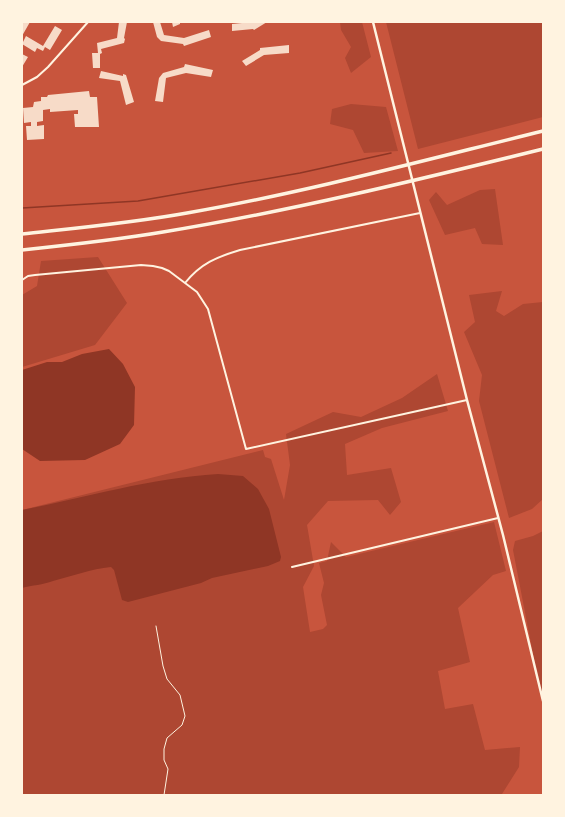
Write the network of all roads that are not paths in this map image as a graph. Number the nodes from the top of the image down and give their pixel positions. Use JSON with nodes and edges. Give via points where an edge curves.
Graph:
{"nodes":[{"id":1,"x":88,"y":22,"type":"edge"},
{"id":2,"x":373,"y":22,"type":"edge"},
{"id":3,"x":22,"y":85,"type":"edge"},
{"id":4,"x":543,"y":131,"type":"edge"},
{"id":5,"x":543,"y":149,"type":"edge"},
{"id":6,"x":420,"y":212,"type":"junction"},
{"id":7,"x":22,"y":234,"type":"edge"},
{"id":8,"x":22,"y":250,"type":"edge"},
{"id":9,"x":22,"y":280,"type":"edge"},
{"id":10,"x":185,"y":283,"type":"junction"},
{"id":11,"x":467,"y":400,"type":"junction"},
{"id":12,"x":498,"y":518,"type":"junction"},
{"id":13,"x":292,"y":567,"type":"dead end"},
{"id":14,"x":543,"y":701,"type":"edge"}],
"edges":[{"from":1,"to":3,"type":"street","via":[[48,67]]},
{"from":2,"to":6,"type":"street"},
{"from":4,"to":7,"type":"highway","via":[[311,188],[193,212]]},
{"from":5,"to":8,"type":"highway","via":[[401,184],[189,228]]},
{"from":6,"to":10,"type":"street","via":[[240,250],[198,269]]},
{"from":6,"to":11,"type":"street"},
{"from":9,"to":10,"type":"street","via":[[35,275],[141,265],[162,268]]},
{"from":10,"to":11,"type":"street","via":[[196,292],[208,308],[246,449]]},
{"from":11,"to":12,"type":"street"},
{"from":12,"to":13,"type":"street"},
{"from":12,"to":14,"type":"street"}]}
